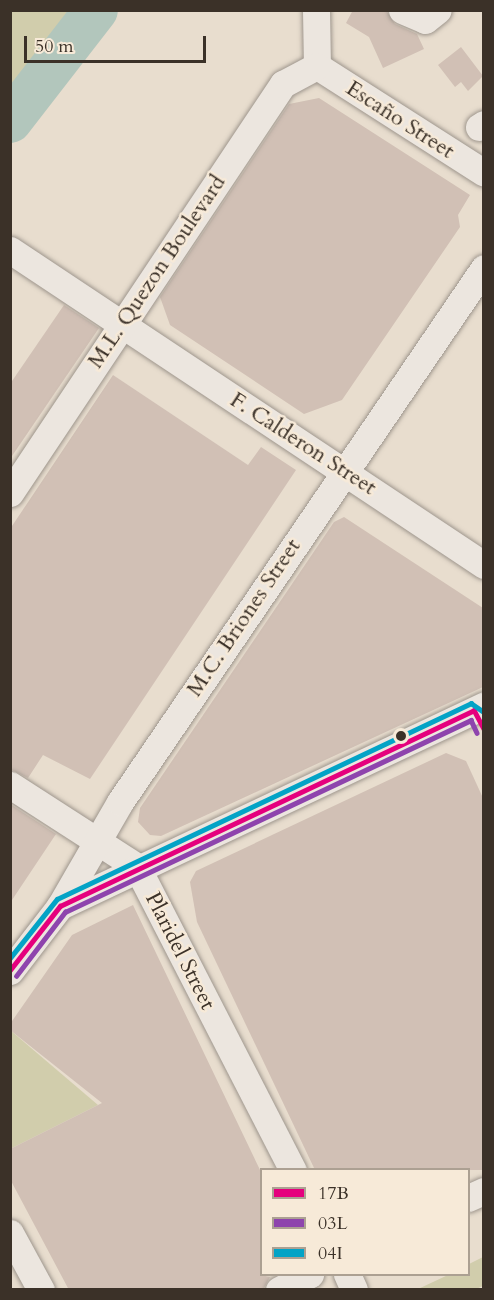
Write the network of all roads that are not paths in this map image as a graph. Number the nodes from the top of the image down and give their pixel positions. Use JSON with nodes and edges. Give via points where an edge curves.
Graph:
{"nodes":[{"id":1,"x":316,"y":10,"type":"edge"},
{"id":2,"x":402,"y":10,"type":"edge"},
{"id":3,"x":438,"y":10,"type":"edge"},
{"id":4,"x":317,"y":66,"type":"junction"},
{"id":5,"x":483,"y":173,"type":"edge"},
{"id":6,"x":10,"y":250,"type":"edge"},
{"id":7,"x":483,"y":268,"type":"edge"},
{"id":8,"x":122,"y":325,"type":"junction"},
{"id":9,"x":343,"y":470,"type":"junction"},
{"id":10,"x":10,"y":493,"type":"edge"},
{"id":11,"x":483,"y":565,"type":"edge"},
{"id":12,"x":480,"y":715,"type":"edge"},
{"id":13,"x":10,"y":784,"type":"edge"},
{"id":14,"x":96,"y":839,"type":"junction"},
{"id":15,"x":137,"y":867,"type":"junction"},
{"id":16,"x":60,"y":906,"type":"junction"},
{"id":17,"x":10,"y":971,"type":"edge"},
{"id":18,"x":292,"y":1168,"type":"edge"},
{"id":19,"x":10,"y":1233,"type":"edge"},
{"id":20,"x":308,"y":1276,"type":"edge"},
{"id":21,"x":347,"y":1276,"type":"edge"},
{"id":22,"x":41,"y":1290,"type":"edge"},
{"id":23,"x":279,"y":1290,"type":"edge"},
{"id":24,"x":354,"y":1290,"type":"edge"}],
"edges":[{"from":1,"to":4,"type":"street"},
{"from":2,"to":3,"type":"street","via":[[425,20]]},
{"from":4,"to":5,"type":"street","name":"Escaño Street"},
{"from":4,"to":8,"type":"street","name":"M.L. Quezon Boulevard","via":[[283,84]]},
{"from":6,"to":8,"type":"street","name":"F. Calderon Street"},
{"from":7,"to":9,"type":"street","name":"M.C. Briones Street"},
{"from":8,"to":9,"type":"street","name":"F. Calderon Street"},
{"from":8,"to":10,"type":"street","name":"M.L. Quezon Boulevard"},
{"from":9,"to":11,"type":"street","name":"F. Calderon Street"},
{"from":9,"to":14,"type":"street","name":"M.C. Briones Street"},
{"from":12,"to":15,"type":"street"},
{"from":13,"to":14,"type":"street","name":"Plaridel Street"},
{"from":14,"to":15,"type":"street","name":"Plaridel Street"},
{"from":14,"to":16,"type":"street","name":"M.C. Briones Street"},
{"from":15,"to":16,"type":"street"},
{"from":15,"to":18,"type":"street","name":"Plaridel Street"},
{"from":16,"to":17,"type":"street","name":"M.C. Briones Street"},
{"from":19,"to":22,"type":"street"},
{"from":20,"to":23,"type":"street"},
{"from":21,"to":24,"type":"street"}]}
